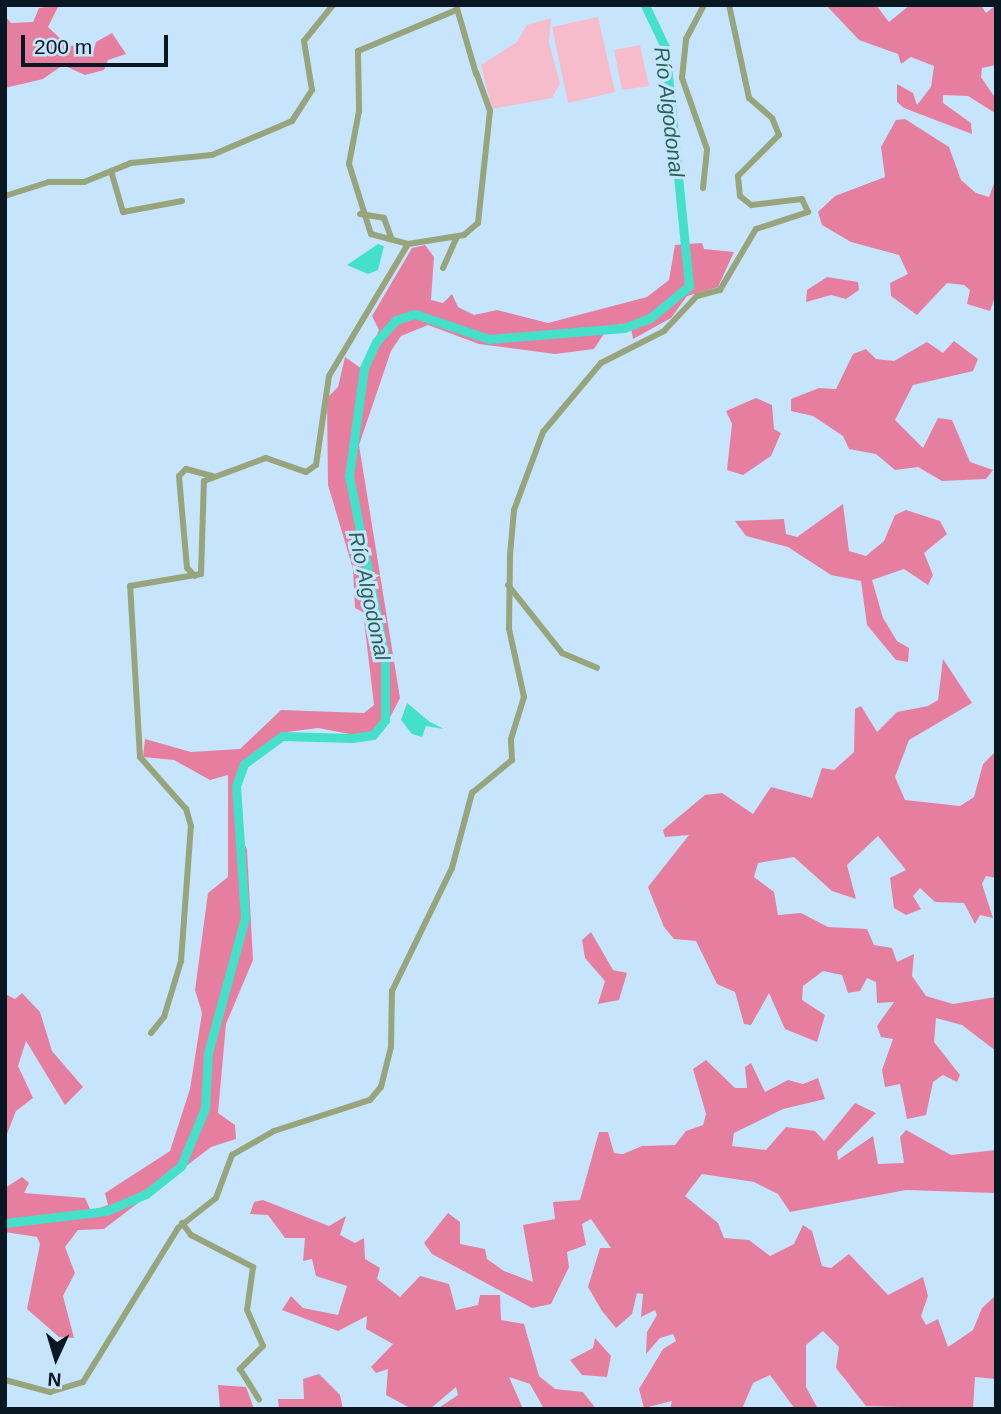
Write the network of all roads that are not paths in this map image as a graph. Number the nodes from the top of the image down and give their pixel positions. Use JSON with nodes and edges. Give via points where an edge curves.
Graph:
{"nodes":[{"id":1,"x":333,"y":5,"type":"edge"},
{"id":2,"x":704,"y":5,"type":"edge"},
{"id":3,"x":729,"y":5,"type":"edge"},
{"id":4,"x":445,"y":8,"type":"edge"},
{"id":5,"x":455,"y":8,"type":"edge"},
{"id":6,"x":111,"y":171,"type":"junction"},
{"id":7,"x":703,"y":188,"type":"dead end"},
{"id":8,"x":5,"y":196,"type":"edge"},
{"id":9,"x":183,"y":201,"type":"dead end"},
{"id":10,"x":360,"y":214,"type":"junction"},
{"id":11,"x":459,"y":236,"type":"junction"},
{"id":12,"x":391,"y":237,"type":"junction"},
{"id":13,"x":408,"y":244,"type":"junction"},
{"id":14,"x":443,"y":268,"type":"dead end"},
{"id":15,"x":214,"y":477,"type":"junction"},
{"id":16,"x":197,"y":577,"type":"junction"},
{"id":17,"x":508,"y":585,"type":"junction"},
{"id":18,"x":597,"y":668,"type":"dead end"},
{"id":19,"x":151,"y":1033,"type":"dead end"},
{"id":20,"x":182,"y":1223,"type":"junction"},
{"id":21,"x":5,"y":1380,"type":"edge"},
{"id":22,"x":259,"y":1400,"type":"dead end"}],
"edges":[{"from":1,"to":6,"type":"street","via":[[304,41],[312,90],[302,114],[212,155]]},
{"from":2,"to":7,"type":"street","via":[[687,39],[682,78],[707,149]]},
{"from":3,"to":17,"type":"street","via":[[749,98],[772,118],[779,135],[738,176],[740,196],[751,205],[802,199],[808,212],[756,229],[720,290],[697,296],[664,331],[601,363],[553,416],[514,510]]},
{"from":4,"to":5,"type":"street"},
{"from":4,"to":10,"type":"street","via":[[358,51],[359,111],[349,164]]},
{"from":5,"to":11,"type":"street","via":[[486,94],[488,128],[480,216]]},
{"from":6,"to":8,"type":"street"},
{"from":6,"to":9,"type":"street","via":[[123,212]]},
{"from":10,"to":12,"type":"street","via":[[371,234]]},
{"from":10,"to":12,"type":"street","via":[[384,218]]},
{"from":11,"to":13,"type":"street"},
{"from":11,"to":14,"type":"street"},
{"from":12,"to":13,"type":"street"},
{"from":13,"to":15,"type":"street","via":[[329,376],[316,466],[306,472],[272,457]]},
{"from":15,"to":16,"type":"street","via":[[202,486],[197,543],[203,571]]},
{"from":15,"to":16,"type":"street","via":[[186,468],[179,476],[187,568]]},
{"from":16,"to":19,"type":"street","via":[[137,580],[130,592],[140,757],[186,809],[191,826],[181,961],[164,1017]]},
{"from":17,"to":18,"type":"street","via":[[562,653]]},
{"from":17,"to":20,"type":"street","via":[[509,629],[524,697],[511,739],[512,760],[472,793],[452,868],[391,991],[391,1047],[381,1087],[370,1100],[274,1131],[232,1155],[216,1198]]},
{"from":20,"to":21,"type":"street","via":[[83,1382],[50,1392]]},
{"from":20,"to":22,"type":"street","via":[[191,1235],[253,1267],[247,1310],[264,1343],[240,1369]]}]}
